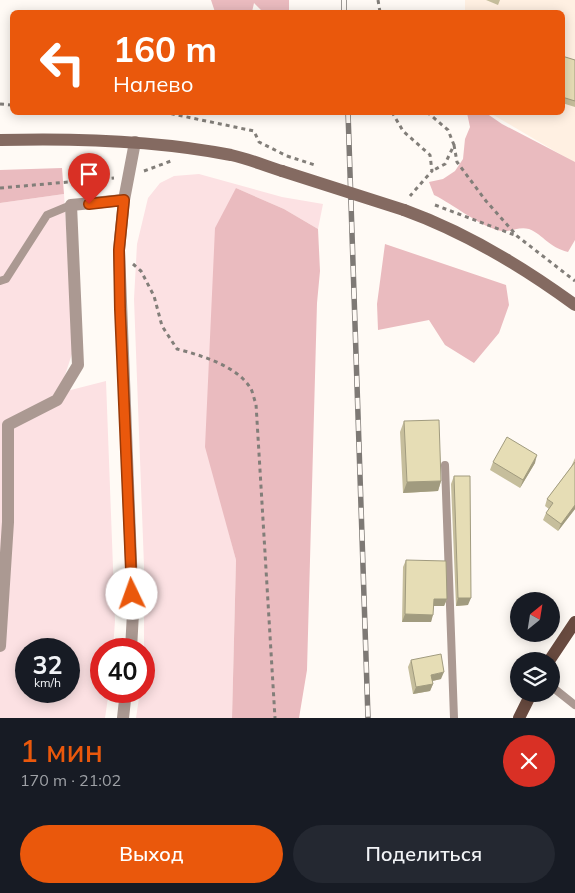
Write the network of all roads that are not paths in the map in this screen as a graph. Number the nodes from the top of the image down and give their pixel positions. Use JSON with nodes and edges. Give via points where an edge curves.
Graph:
{"nodes":[{"id":1,"x":0,"y":140,"type":"edge"},
{"id":2,"x":134,"y":142,"type":"junction"},
{"id":3,"x":124,"y":200,"type":"junction"},
{"id":4,"x":71,"y":205,"type":"junction"},
{"id":5,"x":0,"y":282,"type":"edge"},
{"id":6,"x":575,"y":305,"type":"edge"},
{"id":7,"x":4,"y":426,"type":"edge"},
{"id":8,"x":445,"y":465,"type":"dead end"},
{"id":9,"x":575,"y":622,"type":"edge"},
{"id":10,"x":132,"y":638,"type":"edge"},
{"id":11,"x":0,"y":646,"type":"edge"},
{"id":12,"x":555,"y":652,"type":"edge"},
{"id":13,"x":560,"y":693,"type":"edge"},
{"id":14,"x":527,"y":702,"type":"edge"},
{"id":15,"x":125,"y":703,"type":"edge"},
{"id":16,"x":575,"y":705,"type":"edge"},
{"id":17,"x":123,"y":718,"type":"edge"},
{"id":18,"x":454,"y":718,"type":"edge"},
{"id":19,"x":519,"y":718,"type":"edge"}],
"edges":[{"from":1,"to":2,"type":"main road","via":[[65,138]]},
{"from":2,"to":3,"type":"street"},
{"from":2,"to":6,"type":"main road","bridge":true,"via":[[233,155],[404,210],[446,227],[491,251]]},
{"from":3,"to":4,"type":"street"},
{"from":3,"to":10,"type":"street","via":[[119,250]]},
{"from":4,"to":5,"type":"lane","via":[[47,215],[6,279]]},
{"from":4,"to":7,"type":"street","via":[[78,365],[57,400]]},
{"from":7,"to":11,"type":"street","via":[[8,522]]},
{"from":8,"to":18,"type":"lane"},
{"from":9,"to":12,"type":"main road"},
{"from":13,"to":16,"type":"lane"},
{"from":14,"to":19,"type":"main road"},
{"from":15,"to":17,"type":"street"}]}
